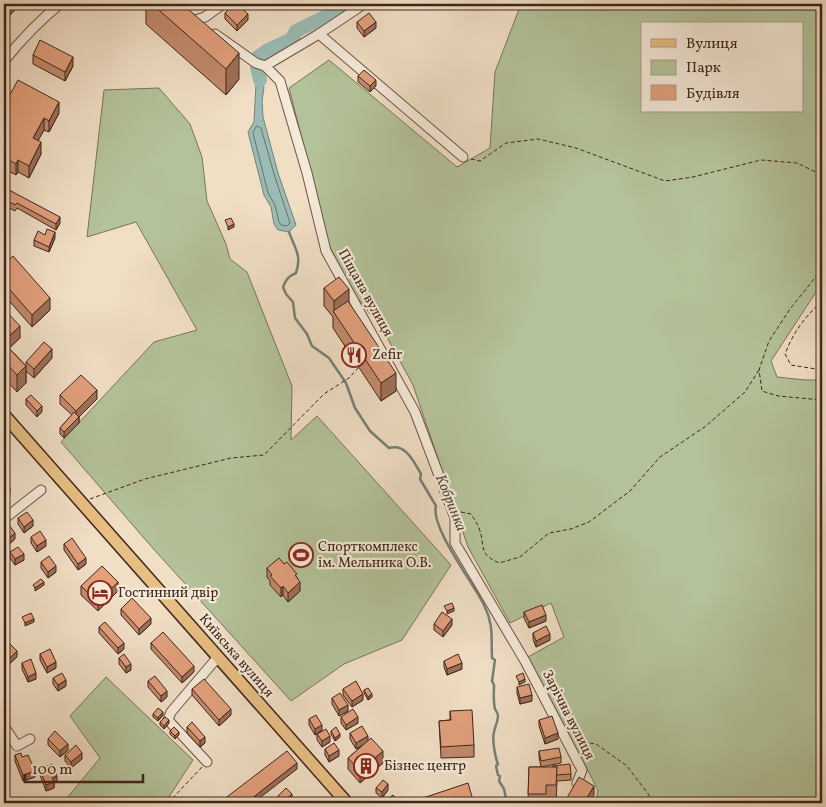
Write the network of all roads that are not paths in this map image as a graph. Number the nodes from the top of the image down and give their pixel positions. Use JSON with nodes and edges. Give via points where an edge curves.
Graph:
{"nodes":[{"id":1,"x":60,"y":4,"type":"edge"},
{"id":2,"x":223,"y":4,"type":"edge"},
{"id":3,"x":364,"y":4,"type":"edge"},
{"id":4,"x":319,"y":34,"type":"junction"},
{"id":5,"x":4,"y":61,"type":"edge"},
{"id":6,"x":265,"y":66,"type":"junction"},
{"id":7,"x":463,"y":157,"type":"road end"},
{"id":8,"x":4,"y":415,"type":"edge"},
{"id":9,"x":41,"y":490,"type":"dead end"},
{"id":10,"x":4,"y":519,"type":"edge"},
{"id":11,"x":217,"y":658,"type":"junction"},
{"id":12,"x":525,"y":661,"type":"joint"},
{"id":13,"x":4,"y":726,"type":"edge"},
{"id":14,"x":30,"y":739,"type":"dead end"},
{"id":15,"x":207,"y":762,"type":"road end"},
{"id":16,"x":577,"y":783,"type":"edge"},
{"id":17,"x":347,"y":803,"type":"edge"}],
"edges":[{"from":1,"to":5,"type":"street","via":[[18,43]]},
{"from":2,"to":6,"type":"street","name":"Піщана вулиця","via":[[205,17],[191,18]]},
{"from":3,"to":4,"type":"street"},
{"from":4,"to":6,"type":"street"},
{"from":4,"to":7,"type":"street"},
{"from":6,"to":12,"type":"street","name":"Піщана вулиця","via":[[280,80],[326,252],[416,412],[455,518],[455,543]]},
{"from":8,"to":11,"type":"main road","name":"Київська вулиця"},
{"from":9,"to":10,"type":"street"},
{"from":11,"to":15,"type":"street","via":[[171,712],[168,720]]},
{"from":11,"to":17,"type":"main road","name":"Київська вулиця"},
{"from":12,"to":16,"type":"street","name":"Зарічна вулиця","via":[[582,770]]},
{"from":13,"to":14,"type":"street","via":[[17,746]]}]}
